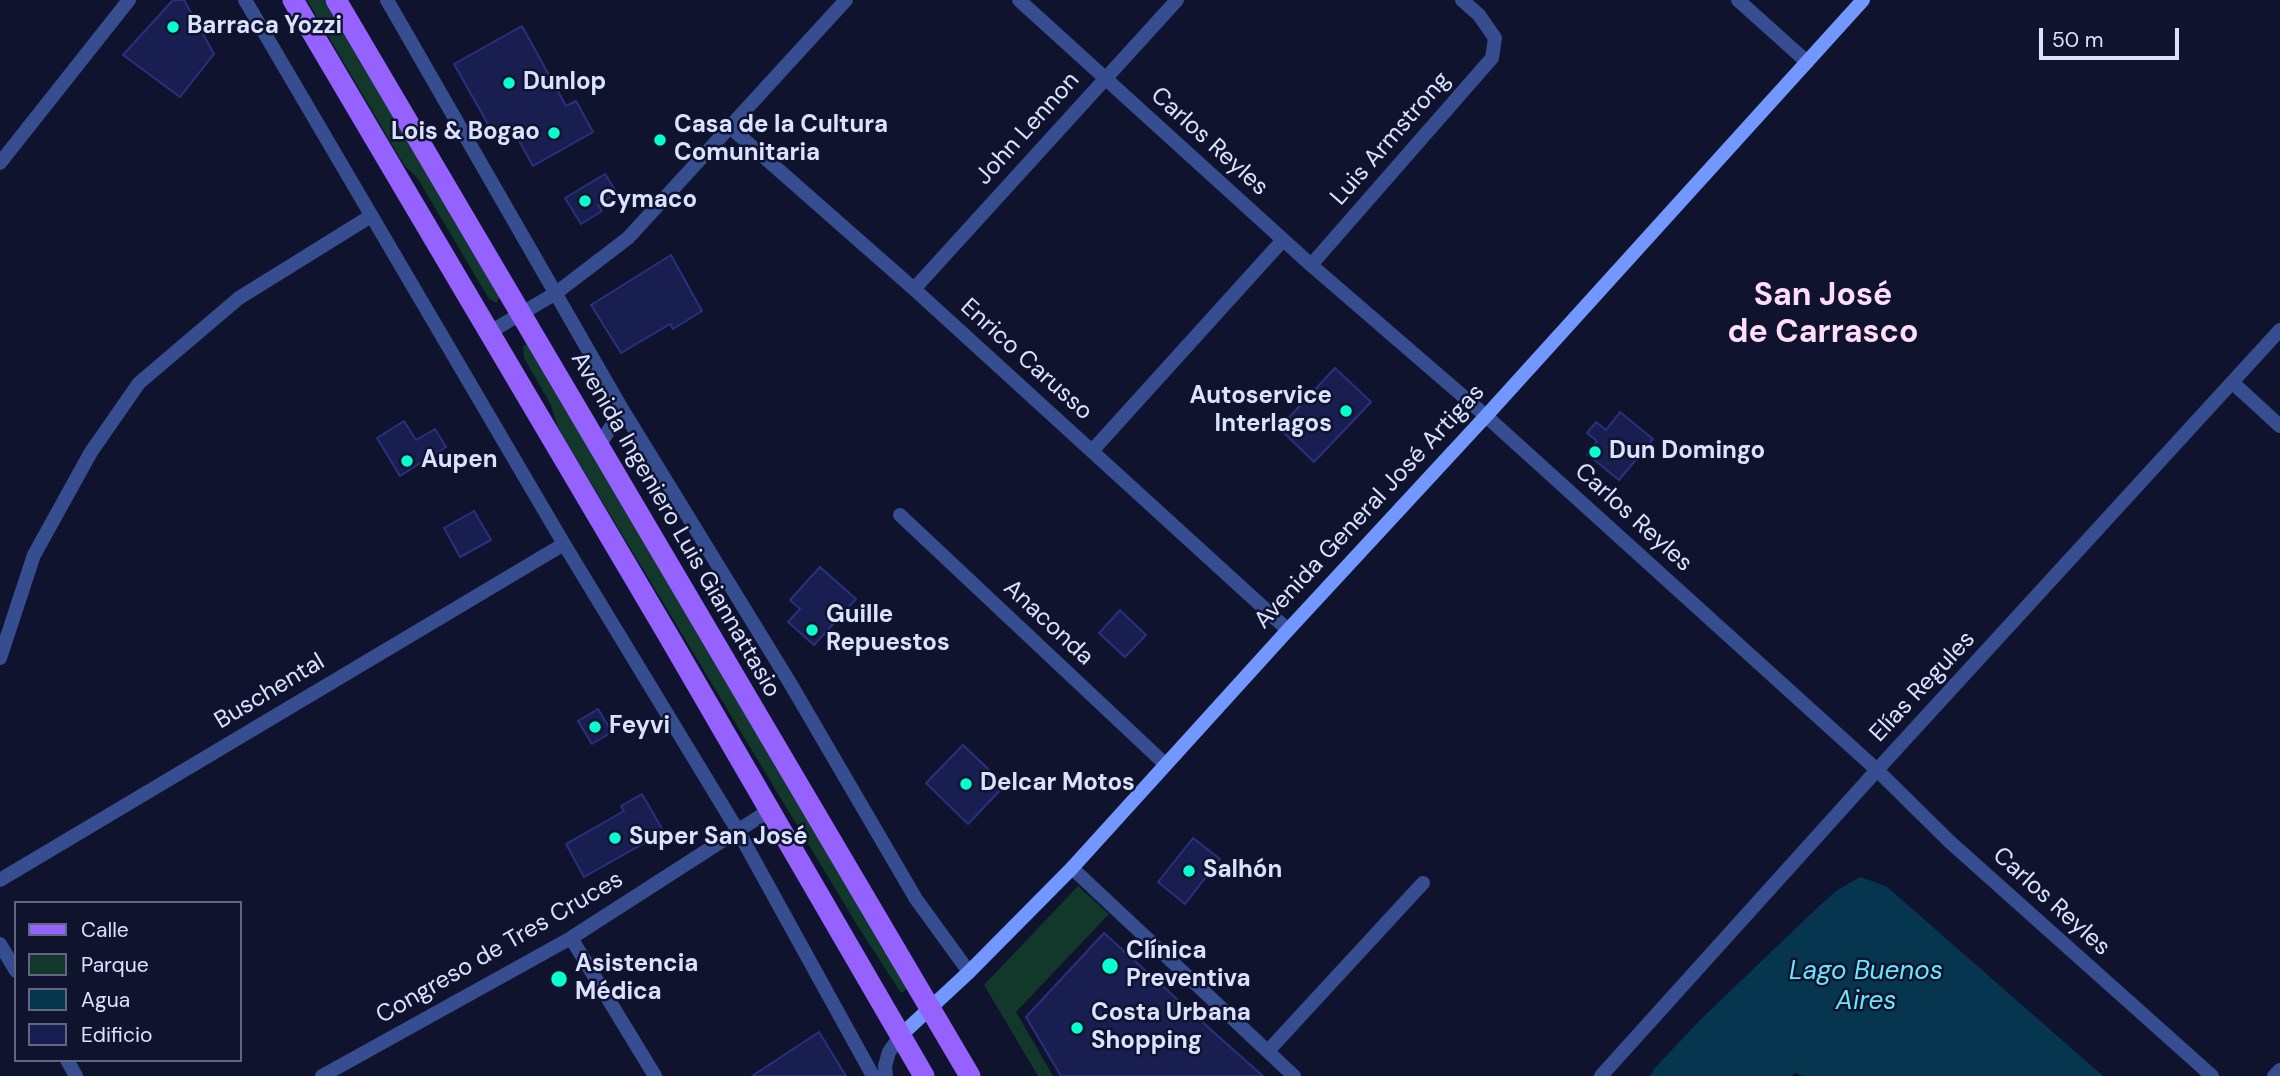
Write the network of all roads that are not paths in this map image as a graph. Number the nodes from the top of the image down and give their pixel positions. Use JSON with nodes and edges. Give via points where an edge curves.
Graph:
{"nodes":[{"id":1,"x":129,"y":0,"type":"edge"},
{"id":2,"x":244,"y":0,"type":"edge"},
{"id":3,"x":293,"y":0,"type":"edge"},
{"id":4,"x":336,"y":0,"type":"edge"},
{"id":5,"x":387,"y":0,"type":"edge"},
{"id":6,"x":846,"y":0,"type":"edge"},
{"id":7,"x":1019,"y":0,"type":"edge"},
{"id":8,"x":1177,"y":0,"type":"edge"},
{"id":9,"x":1462,"y":0,"type":"edge"},
{"id":10,"x":1738,"y":0,"type":"edge"},
{"id":11,"x":1863,"y":0,"type":"edge"},
{"id":12,"x":1807,"y":62,"type":"junction"},
{"id":13,"x":1105,"y":78,"type":"junction"},
{"id":14,"x":731,"y":128,"type":"junction"},
{"id":15,"x":0,"y":163,"type":"edge"},
{"id":16,"x":371,"y":216,"type":"junction"},
{"id":17,"x":1283,"y":240,"type":"junction"},
{"id":18,"x":1311,"y":265,"type":"junction"},
{"id":19,"x":914,"y":289,"type":"junction"},
{"id":20,"x":556,"y":293,"type":"junction"},
{"id":21,"x":520,"y":313,"type":"junction"},
{"id":22,"x":2280,"y":330,"type":"edge"},
{"id":23,"x":490,"y":332,"type":"junction"},
{"id":24,"x":2233,"y":383,"type":"junction"},
{"id":25,"x":622,"y":409,"type":"junction"},
{"id":26,"x":1486,"y":416,"type":"junction"},
{"id":27,"x":2280,"y":426,"type":"edge"},
{"id":28,"x":598,"y":446,"type":"junction"},
{"id":29,"x":1092,"y":451,"type":"junction"},
{"id":30,"x":900,"y":514,"type":"dead end"},
{"id":31,"x":564,"y":544,"type":"junction"},
{"id":32,"x":1288,"y":630,"type":"junction"},
{"id":33,"x":0,"y":658,"type":"edge"},
{"id":34,"x":1165,"y":764,"type":"junction"},
{"id":35,"x":1877,"y":770,"type":"junction"},
{"id":36,"x":770,"y":810,"type":"junction"},
{"id":37,"x":738,"y":831,"type":"junction"},
{"id":38,"x":1072,"y":868,"type":"junction"},
{"id":39,"x":0,"y":880,"type":"edge"},
{"id":40,"x":1423,"y":883,"type":"dead end"},
{"id":41,"x":571,"y":939,"type":"junction"},
{"id":42,"x":0,"y":944,"type":"edge"},
{"id":43,"x":14,"y":968,"type":"edge"},
{"id":44,"x":969,"y":972,"type":"junction"},
{"id":45,"x":931,"y":1009,"type":"junction"},
{"id":46,"x":900,"y":1035,"type":"junction"},
{"id":47,"x":1268,"y":1052,"type":"junction"},
{"id":48,"x":2280,"y":1070,"type":"edge"},
{"id":49,"x":322,"y":1076,"type":"edge"},
{"id":50,"x":655,"y":1076,"type":"edge"},
{"id":51,"x":873,"y":1076,"type":"edge"},
{"id":52,"x":886,"y":1076,"type":"edge"},
{"id":53,"x":923,"y":1076,"type":"edge"},
{"id":54,"x":970,"y":1076,"type":"edge"},
{"id":55,"x":1294,"y":1076,"type":"edge"},
{"id":56,"x":1601,"y":1076,"type":"edge"},
{"id":57,"x":2212,"y":1076,"type":"edge"},
{"id":58,"x":2274,"y":1076,"type":"edge"}],
"edges":[{"from":1,"to":15,"type":"street"},
{"from":2,"to":16,"type":"street"},
{"from":3,"to":23,"type":"main road"},
{"from":4,"to":21,"type":"main road","name":"Avenida Ingeniero Luis Giannattasio"},
{"from":5,"to":20,"type":"street","name":"Avenida Ingeniero Luis Giannattasio"},
{"from":6,"to":14,"type":"street"},
{"from":7,"to":13,"type":"street","name":"Carlos Reyles"},
{"from":8,"to":13,"type":"street","name":"John Lennon"},
{"from":9,"to":18,"type":"street","name":"Luis Armstrong","via":[[1495,38],[1492,58]]},
{"from":10,"to":12,"type":"street"},
{"from":11,"to":12,"type":"street","name":"Avenida General José Artigas"},
{"from":12,"to":26,"type":"street","name":"Avenida General José Artigas"},
{"from":13,"to":17,"type":"street","name":"Carlos Reyles"},
{"from":13,"to":19,"type":"street","name":"John Lennon"},
{"from":14,"to":19,"type":"street","name":"Enrico Carusso"},
{"from":14,"to":20,"type":"street","via":[[628,238]]},
{"from":16,"to":31,"type":"street"},
{"from":16,"to":33,"type":"street","via":[[239,298],[139,383],[91,452],[34,555]]},
{"from":17,"to":18,"type":"street","name":"Carlos Reyles"},
{"from":17,"to":29,"type":"street"},
{"from":18,"to":26,"type":"street","name":"Carlos Reyles"},
{"from":19,"to":29,"type":"street","name":"Enrico Carusso"},
{"from":20,"to":21,"type":"street"},
{"from":20,"to":25,"type":"street","name":"Avenida Ingeniero Luis Giannattasio"},
{"from":21,"to":23,"type":"street"},
{"from":21,"to":28,"type":"main road","name":"Avenida Ingeniero Luis Giannattasio"},
{"from":22,"to":24,"type":"street","name":"Elías Regules"},
{"from":23,"to":36,"type":"main road"},
{"from":24,"to":27,"type":"street"},
{"from":24,"to":35,"type":"street","name":"Elías Regules"},
{"from":25,"to":28,"type":"street"},
{"from":25,"to":44,"type":"street","name":"Avenida Ingeniero Luis Giannattasio","via":[[916,899]]},
{"from":26,"to":32,"type":"street","name":"Avenida General José Artigas"},
{"from":26,"to":35,"type":"street","name":"Carlos Reyles"},
{"from":28,"to":45,"type":"main road","name":"Avenida Ingeniero Luis Giannattasio"},
{"from":29,"to":32,"type":"street","name":"Enrico Carusso"},
{"from":30,"to":34,"type":"street","name":"Anaconda"},
{"from":31,"to":37,"type":"street"},
{"from":31,"to":39,"type":"street","name":"Buschental"},
{"from":32,"to":34,"type":"street","name":"Avenida General José Artigas"},
{"from":34,"to":38,"type":"street","name":"Avenida General José Artigas"},
{"from":35,"to":56,"type":"street","name":"Elías Regules"},
{"from":35,"to":57,"type":"street","name":"Carlos Reyles","via":[[1950,842]]},
{"from":36,"to":37,"type":"street","name":"Congreso de Tres Cruces"},
{"from":36,"to":46,"type":"main road"},
{"from":37,"to":41,"type":"street","name":"Congreso de Tres Cruces"},
{"from":37,"to":51,"type":"street"},
{"from":38,"to":44,"type":"street","name":"Avenida General José Artigas"},
{"from":38,"to":47,"type":"street"},
{"from":40,"to":47,"type":"street"},
{"from":41,"to":49,"type":"street","name":"Congreso de Tres Cruces"},
{"from":41,"to":50,"type":"street"},
{"from":42,"to":43,"type":"street"},
{"from":44,"to":45,"type":"street","name":"Avenida General José Artigas"},
{"from":45,"to":46,"type":"street","name":"Avenida General José Artigas"},
{"from":45,"to":54,"type":"main road","name":"Avenida Ingeniero Luis Giannattasio"},
{"from":46,"to":52,"type":"street","via":[[889,1052]]},
{"from":46,"to":53,"type":"main road"},
{"from":47,"to":55,"type":"street"},
{"from":48,"to":58,"type":"street"}]}
